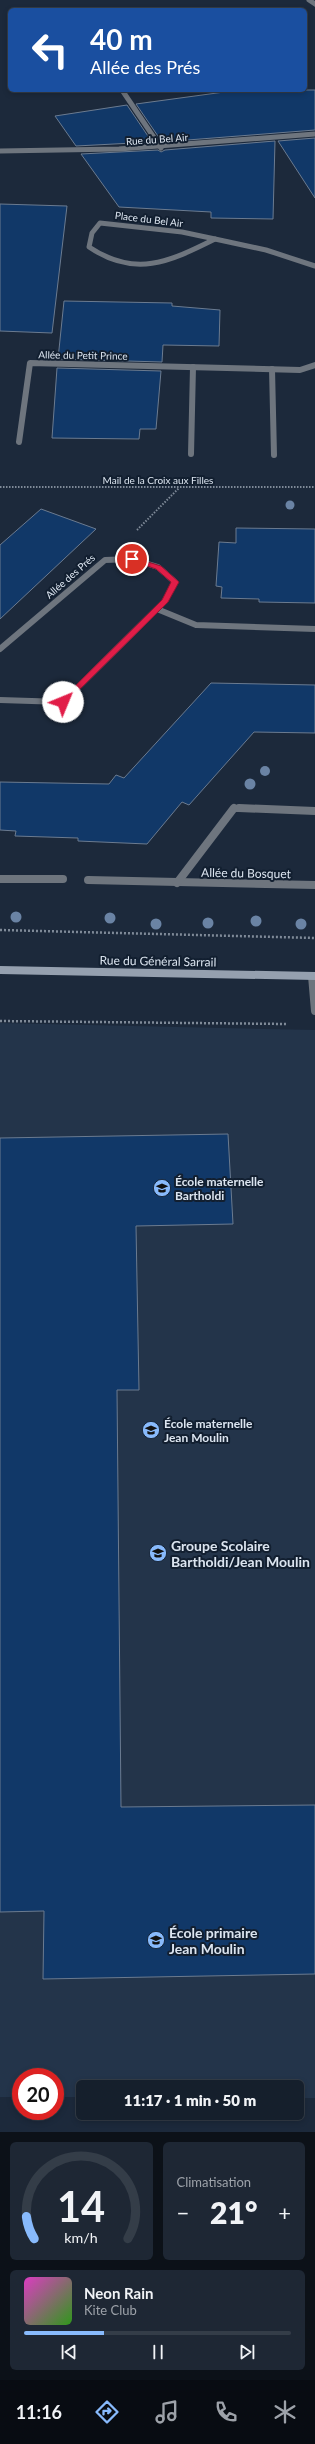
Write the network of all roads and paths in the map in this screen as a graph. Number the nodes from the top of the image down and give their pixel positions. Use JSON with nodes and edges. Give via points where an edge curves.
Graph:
{"nodes":[{"id":1,"x":309,"y":0,"type":"edge"},
{"id":2,"x":315,"y":4,"type":"edge"},
{"id":3,"x":123,"y":92,"type":"edge"},
{"id":4,"x":315,"y":134,"type":"edge"},
{"id":5,"x":161,"y":148,"type":"junction"},
{"id":6,"x":0,"y":151,"type":"edge"},
{"id":7,"x":215,"y":239,"type":"junction"},
{"id":8,"x":315,"y":266,"type":"edge"},
{"id":9,"x":315,"y":365,"type":"edge"},
{"id":10,"x":193,"y":367,"type":"junction"},
{"id":11,"x":272,"y":369,"type":"junction"},
{"id":12,"x":19,"y":442,"type":"dead end"},
{"id":13,"x":191,"y":454,"type":"dead end"},
{"id":14,"x":274,"y":455,"type":"dead end"},
{"id":15,"x":0,"y":487,"type":"edge"},
{"id":16,"x":179,"y":487,"type":"junction"},
{"id":17,"x":315,"y":487,"type":"edge"},
{"id":18,"x":104,"y":560,"type":"junction"},
{"id":19,"x":157,"y":609,"type":"junction"},
{"id":20,"x":315,"y":629,"type":"edge"},
{"id":21,"x":0,"y":649,"type":"edge"},
{"id":22,"x":0,"y":700,"type":"edge"},
{"id":23,"x":315,"y":810,"type":"edge"},
{"id":24,"x":0,"y":879,"type":"edge"},
{"id":25,"x":63,"y":879,"type":"dead end"},
{"id":26,"x":88,"y":880,"type":"dead end"},
{"id":27,"x":177,"y":883,"type":"junction"},
{"id":28,"x":315,"y":884,"type":"edge"},
{"id":29,"x":0,"y":930,"type":"edge"},
{"id":30,"x":315,"y":938,"type":"edge"},
{"id":31,"x":0,"y":970,"type":"edge"},
{"id":32,"x":314,"y":976,"type":"edge"},
{"id":33,"x":315,"y":1011,"type":"edge"},
{"id":34,"x":0,"y":1021,"type":"edge"},
{"id":35,"x":292,"y":1024,"type":"dead end"}],
"edges":[{"from":1,"to":2,"type":"street"},
{"from":3,"to":5,"type":"street"},
{"from":4,"to":5,"type":"street","name":"Rue du Bel Air"},
{"from":5,"to":6,"type":"street","name":"Rue du Bel Air","via":[[68,152]]},
{"from":7,"to":7,"type":"street","name":"Place du Bel Air","via":[[182,232],[100,223],[92,233],[89,247],[101,258],[144,267],[166,262]]},
{"from":7,"to":8,"type":"street","name":"Place du Bel Air","via":[[266,250]]},
{"from":9,"to":11,"type":"street","name":"Allée du Petit Prince","via":[[300,370]]},
{"from":10,"to":11,"type":"street","name":"Allée du Petit Prince"},
{"from":10,"to":12,"type":"street","name":"Allée du Petit Prince","via":[[30,363]]},
{"from":10,"to":13,"type":"street"},
{"from":11,"to":14,"type":"street"},
{"from":15,"to":16,"type":"path","name":"Mail de la Croix aux Filles"},
{"from":16,"to":17,"type":"path","name":"Mail de la Croix aux Filles"},
{"from":16,"to":18,"type":"path"},
{"from":18,"to":19,"type":"street","name":"Allée des Prés","via":[[132,559],[158,567],[175,582],[165,601]]},
{"from":18,"to":21,"type":"street","name":"Allée des Prés"},
{"from":19,"to":20,"type":"street","via":[[196,625]]},
{"from":19,"to":22,"type":"street","name":"Allée des Prés","via":[[63,702]]},
{"from":23,"to":27,"type":"street","name":"Allée du Bosquet","via":[[234,808]]},
{"from":24,"to":25,"type":"street"},
{"from":26,"to":27,"type":"street","name":"Allée du Bosquet"},
{"from":27,"to":28,"type":"street","name":"Allée du Bosquet"},
{"from":29,"to":30,"type":"path"},
{"from":31,"to":32,"type":"main road","name":"Rue du Général Sarrail"},
{"from":32,"to":33,"type":"street"},
{"from":34,"to":35,"type":"path"}]}
